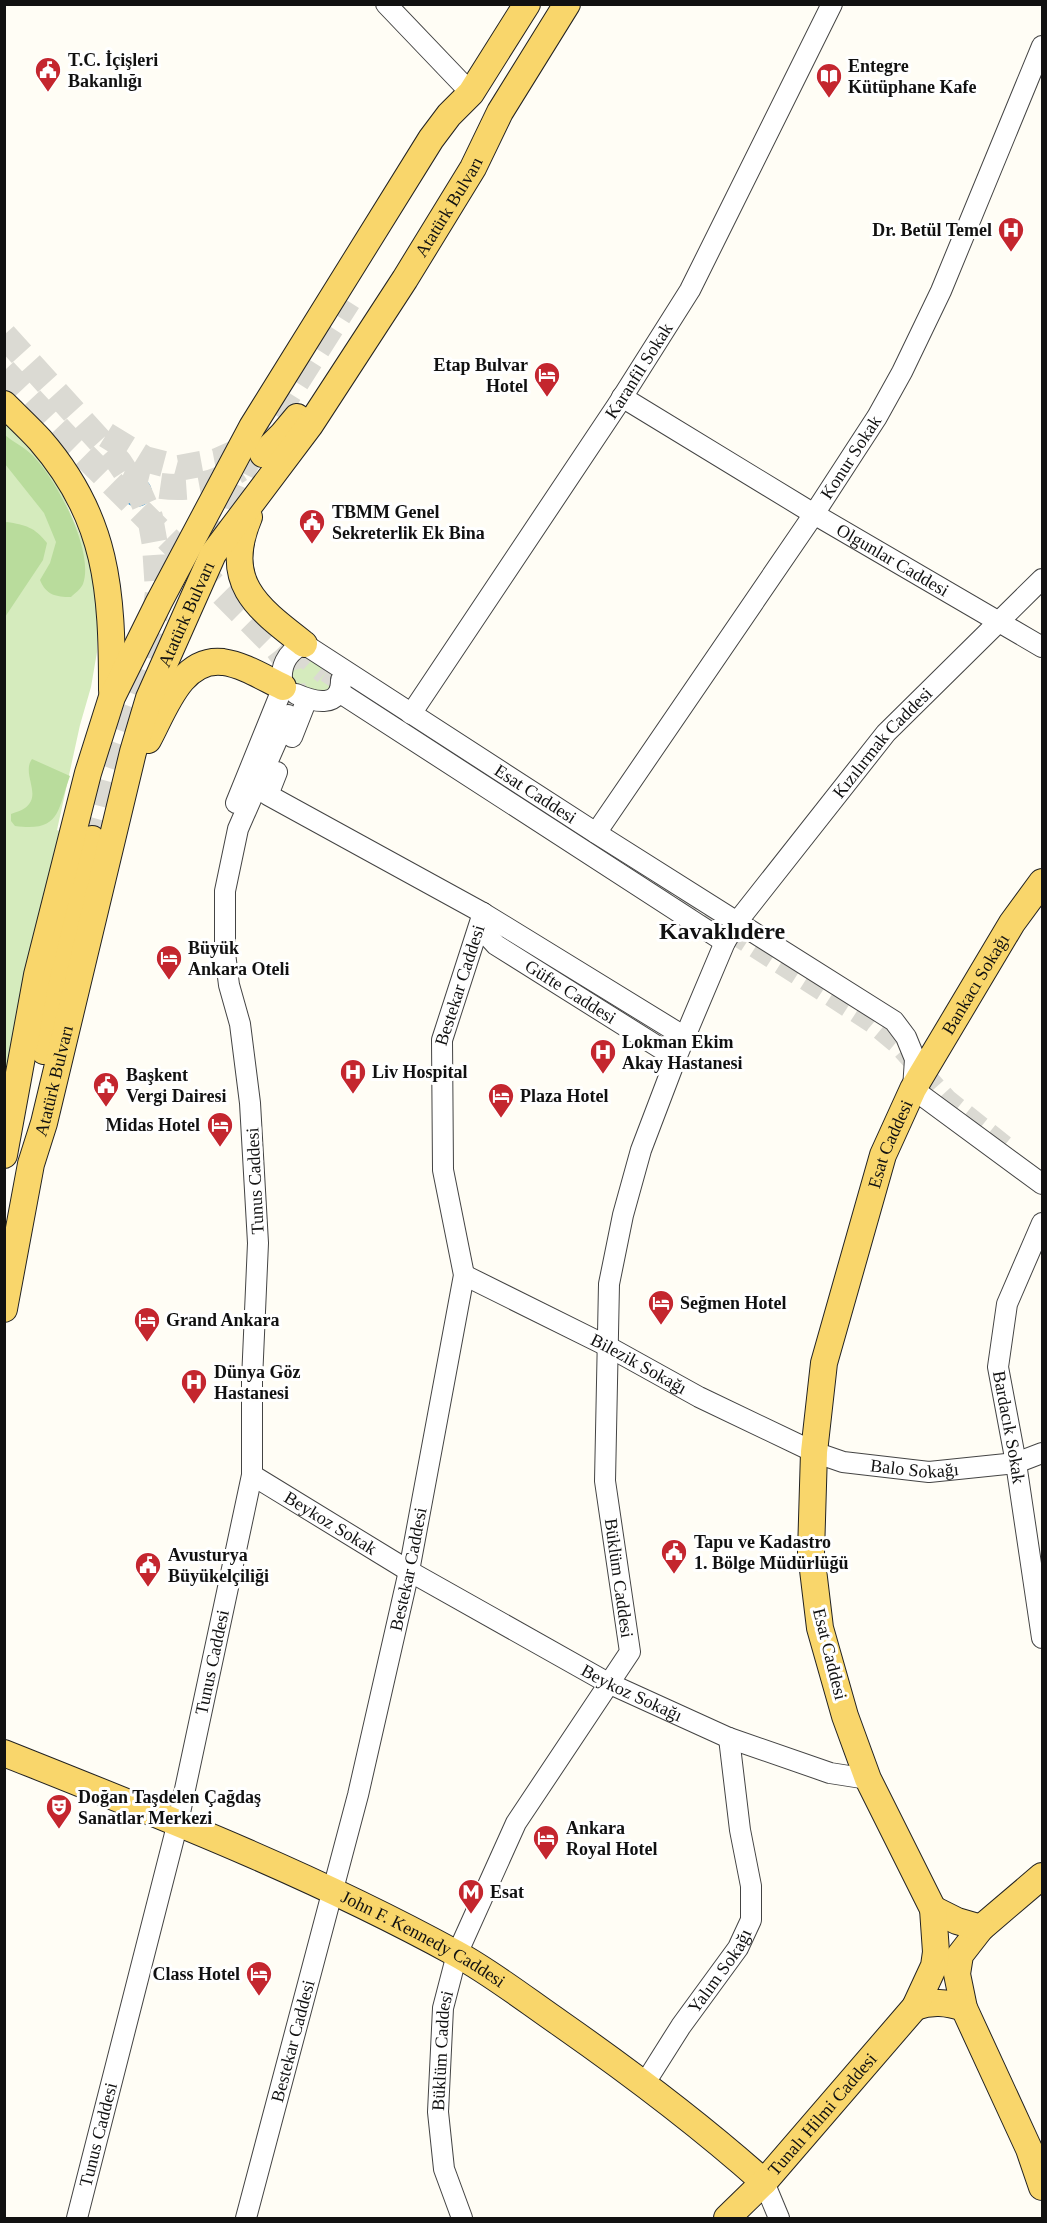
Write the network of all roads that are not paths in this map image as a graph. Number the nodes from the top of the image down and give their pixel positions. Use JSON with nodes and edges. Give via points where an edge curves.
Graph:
{"nodes":[{"id":1,"x":386,"y":4,"type":"edge"},
{"id":2,"x":527,"y":4,"type":"edge"},
{"id":3,"x":567,"y":4,"type":"edge"},
{"id":4,"x":832,"y":4,"type":"edge"},
{"id":5,"x":1042,"y":46,"type":"edge"},
{"id":6,"x":471,"y":93,"type":"junction"},
{"id":7,"x":500,"y":112,"type":"junction"},
{"id":8,"x":348,"y":301,"type":"tunnel mouth"},
{"id":9,"x":622,"y":397,"type":"junction"},
{"id":10,"x":4,"y":404,"type":"edge"},
{"id":11,"x":263,"y":454,"type":"tunnel mouth"},
{"id":12,"x":260,"y":490,"type":"junction"},
{"id":13,"x":814,"y":514,"type":"junction"},
{"id":14,"x":1042,"y":579,"type":"edge"},
{"id":15,"x":997,"y":622,"type":"junction"},
{"id":16,"x":304,"y":644,"type":"junction"},
{"id":17,"x":1042,"y":647,"type":"edge"},
{"id":18,"x":334,"y":664,"type":"junction"},
{"id":19,"x":283,"y":687,"type":"junction"},
{"id":20,"x":339,"y":692,"type":"junction"},
{"id":21,"x":112,"y":697,"type":"junction"},
{"id":22,"x":307,"y":699,"type":"junction"},
{"id":23,"x":411,"y":714,"type":"junction"},
{"id":24,"x":288,"y":715,"type":"tunnel mouth"},
{"id":25,"x":127,"y":780,"type":"junction"},
{"id":26,"x":79,"y":811,"type":"junction"},
{"id":27,"x":118,"y":819,"type":"junction"},
{"id":28,"x":596,"y":832,"type":"junction"},
{"id":29,"x":92,"y":839,"type":"tunnel mouth"},
{"id":30,"x":1042,"y":882,"type":"edge"},
{"id":31,"x":483,"y":913,"type":"junction"},
{"id":32,"x":737,"y":922,"type":"junction"},
{"id":33,"x":725,"y":942,"type":"junction"},
{"id":34,"x":225,"y":953,"type":"junction"},
{"id":35,"x":582,"y":975,"type":"junction"},
{"id":36,"x":571,"y":994,"type":"junction"},
{"id":37,"x":685,"y":1037,"type":"junction"},
{"id":38,"x":676,"y":1058,"type":"junction"},
{"id":39,"x":913,"y":1089,"type":"junction"},
{"id":40,"x":4,"y":1155,"type":"edge"},
{"id":41,"x":31,"y":1164,"type":"junction"},
{"id":42,"x":1042,"y":1184,"type":"edge"},
{"id":43,"x":1042,"y":1223,"type":"edge"},
{"id":44,"x":464,"y":1275,"type":"junction"},
{"id":45,"x":4,"y":1309,"type":"edge"},
{"id":46,"x":607,"y":1346,"type":"junction"},
{"id":47,"x":814,"y":1452,"type":"junction"},
{"id":48,"x":1042,"y":1453,"type":"edge"},
{"id":49,"x":1016,"y":1463,"type":"junction"},
{"id":50,"x":252,"y":1474,"type":"junction"},
{"id":51,"x":409,"y":1571,"type":"junction"},
{"id":52,"x":1042,"y":1638,"type":"edge"},
{"id":53,"x":608,"y":1683,"type":"junction"},
{"id":54,"x":729,"y":1737,"type":"junction"},
{"id":55,"x":4,"y":1752,"type":"edge"},
{"id":56,"x":868,"y":1779,"type":"junction"},
{"id":57,"x":178,"y":1822,"type":"junction"},
{"id":58,"x":1042,"y":1876,"type":"edge"},
{"id":59,"x":333,"y":1890,"type":"junction"},
{"id":60,"x":933,"y":1909,"type":"junction"},
{"id":61,"x":981,"y":1928,"type":"junction"},
{"id":62,"x":457,"y":1954,"type":"junction"},
{"id":63,"x":915,"y":2007,"type":"junction"},
{"id":64,"x":964,"y":2008,"type":"junction"},
{"id":65,"x":645,"y":2083,"type":"junction"},
{"id":66,"x":1036,"y":2146,"type":"edge"},
{"id":67,"x":764,"y":2182,"type":"junction"},
{"id":68,"x":1042,"y":2187,"type":"edge"},
{"id":69,"x":77,"y":2218,"type":"edge"},
{"id":70,"x":246,"y":2218,"type":"edge"},
{"id":71,"x":462,"y":2218,"type":"edge"},
{"id":72,"x":727,"y":2218,"type":"edge"},
{"id":73,"x":779,"y":2218,"type":"edge"}],
"edges":[{"from":1,"to":6,"type":"street"},
{"from":2,"to":6,"type":"main road","name":"Atatürk Bulvarı"},
{"from":3,"to":7,"type":"main road","name":"Atatürk Bulvarı"},
{"from":4,"to":9,"type":"street","name":"Karanfil Sokak","via":[[701,270]]},
{"from":5,"to":13,"type":"street","name":"Konur Sokak","via":[[975,212],[902,372]]},
{"from":6,"to":8,"type":"main road","via":[[443,148]]},
{"from":6,"to":21,"type":"main road","name":"Atatürk Bulvarı","via":[[431,139],[268,399]]},
{"from":7,"to":11,"type":"main road","via":[[460,162],[311,398]]},
{"from":7,"to":12,"type":"main road","name":"Atatürk Bulvarı","via":[[473,168],[405,279],[310,425]]},
{"from":9,"to":13,"type":"street","name":"Olgunlar Caddesi"},
{"from":9,"to":23,"type":"street","name":"Karanfil Sokak"},
{"from":10,"to":21,"type":"main road","via":[[62,469],[83,502],[101,550],[112,626]]},
{"from":12,"to":16,"type":"main road","via":[[238,551],[243,582],[266,614]]},
{"from":12,"to":25,"type":"main road","name":"Atatürk Bulvarı","via":[[213,554],[185,615],[149,698]]},
{"from":13,"to":15,"type":"street","name":"Olgunlar Caddesi"},
{"from":13,"to":28,"type":"street","name":"Konur Sokak"},
{"from":14,"to":15,"type":"street","name":"Kızılırmak Caddesi"},
{"from":15,"to":17,"type":"street","name":"Olgunlar Caddesi"},
{"from":15,"to":32,"type":"street","name":"Kızılırmak Caddesi","via":[[886,733]]},
{"from":16,"to":18,"type":"street","name":"Esat Caddesi"},
{"from":16,"to":19,"type":"street","via":[[295,648],[284,662]]},
{"from":18,"to":20,"type":"street","via":[[341,683]]},
{"from":18,"to":23,"type":"street","name":"Esat Caddesi"},
{"from":19,"to":22,"type":"street"},
{"from":19,"to":25,"type":"main road","via":[[223,662],[196,668],[182,680]]},
{"from":19,"to":34,"type":"street","name":"Tunus Caddesi","via":[[227,824],[215,891],[218,937]]},
{"from":20,"to":22,"type":"street","via":[[332,700]]},
{"from":20,"to":33,"type":"street","name":"Esat Caddesi"},
{"from":21,"to":26,"type":"main road","name":"Atatürk Bulvarı"},
{"from":22,"to":31,"type":"street","name":"Güfte Caddesi","via":[[268,795]]},
{"from":23,"to":28,"type":"street","name":"Esat Caddesi"},
{"from":24,"to":34,"type":"street","name":"Tunus Caddesi","via":[[238,829],[225,891]]},
{"from":25,"to":27,"type":"main road","name":"Atatürk Bulvarı"},
{"from":26,"to":27,"type":"main road","via":[[99,805]]},
{"from":26,"to":40,"type":"main road","name":"Atatürk Bulvarı","via":[[38,975]]},
{"from":27,"to":41,"type":"main road","name":"Atatürk Bulvarı"},
{"from":28,"to":32,"type":"street","name":"Esat Caddesi"},
{"from":29,"to":41,"type":"main road","via":[[30,1116]]},
{"from":30,"to":39,"type":"main road","name":"Bankacı Sokağı","via":[[1012,923]]},
{"from":31,"to":35,"type":"street","name":"Güfte Caddesi"},
{"from":31,"to":36,"type":"street","name":"Güfte Caddesi","via":[[486,934],[496,945]]},
{"from":31,"to":44,"type":"street","name":"Bestekar Caddesi","via":[[442,1041],[443,1170]]},
{"from":32,"to":33,"type":"street","name":"Kızılırmak Caddesi"},
{"from":32,"to":39,"type":"street","name":"Esat Caddesi","via":[[894,1021],[915,1059]]},
{"from":33,"to":37,"type":"street","name":"Büklüm Caddesi"},
{"from":34,"to":50,"type":"street","name":"Tunus Caddesi","via":[[240,1024],[250,1103],[258,1243]]},
{"from":35,"to":36,"type":"street"},
{"from":35,"to":37,"type":"street","name":"Güfte Caddesi"},
{"from":36,"to":38,"type":"street","name":"Güfte Caddesi"},
{"from":37,"to":38,"type":"street","name":"Büklüm Caddesi"},
{"from":38,"to":46,"type":"street","name":"Büklüm Caddesi","via":[[641,1150],[623,1215],[609,1284]]},
{"from":39,"to":42,"type":"street"},
{"from":39,"to":47,"type":"main road","name":"Esat Caddesi","via":[[883,1155],[849,1270],[824,1363]]},
{"from":41,"to":45,"type":"main road","name":"Atatürk Bulvarı"},
{"from":43,"to":49,"type":"street","name":"Bardacık Sokak","via":[[1007,1304],[998,1367]]},
{"from":44,"to":46,"type":"street","name":"Bilezik Sokağı"},
{"from":44,"to":51,"type":"street","name":"Bestekar Caddesi"},
{"from":46,"to":47,"type":"street","name":"Bilezik Sokağı","via":[[699,1397]]},
{"from":46,"to":53,"type":"street","name":"Büklüm Caddesi","via":[[605,1481],[630,1652]]},
{"from":47,"to":49,"type":"street","name":"Balo Sokağı","via":[[843,1462],[929,1472]]},
{"from":47,"to":56,"type":"main road","name":"Esat Caddesi","via":[[811,1553],[820,1628]]},
{"from":48,"to":49,"type":"street","name":"Balo Sokağı"},
{"from":49,"to":52,"type":"street","name":"Bardacık Sokak"},
{"from":50,"to":51,"type":"street","name":"Beykoz Sokak"},
{"from":50,"to":57,"type":"street","name":"Tunus Caddesi"},
{"from":51,"to":53,"type":"street","name":"Beykoz Sokağı"},
{"from":51,"to":59,"type":"street","name":"Bestekar Caddesi"},
{"from":53,"to":54,"type":"street","name":"Beykoz Sokağı"},
{"from":53,"to":62,"type":"street","name":"Büklüm Caddesi","via":[[516,1823]]},
{"from":54,"to":56,"type":"street","name":"Beykoz Sokağı","via":[[830,1773]]},
{"from":54,"to":65,"type":"street","name":"Yalım Sokağı","via":[[751,1886],[751,1920],[738,1948]]},
{"from":55,"to":57,"type":"main road","name":"John F. Kennedy Caddesi"},
{"from":56,"to":60,"type":"main road","name":"Esat Caddesi"},
{"from":57,"to":59,"type":"main road","name":"John F. Kennedy Caddesi"},
{"from":57,"to":69,"type":"street","name":"Tunus Caddesi"},
{"from":58,"to":61,"type":"main road"},
{"from":59,"to":62,"type":"main road","name":"John F. Kennedy Caddesi"},
{"from":59,"to":70,"type":"street","name":"Bestekar Caddesi"},
{"from":60,"to":61,"type":"main road","via":[[957,1922]]},
{"from":60,"to":63,"type":"main road","name":"Tunalı Hilmi Caddesi","via":[[934,1966]]},
{"from":61,"to":64,"type":"main road","via":[[957,1964]]},
{"from":62,"to":65,"type":"main road","name":"John F. Kennedy Caddesi"},
{"from":62,"to":71,"type":"street","name":"Büklüm Caddesi","via":[[443,2008],[438,2112],[444,2169]]},
{"from":63,"to":64,"type":"main road","via":[[940,2002]]},
{"from":63,"to":67,"type":"main road","name":"Tunalı Hilmi Caddesi"},
{"from":64,"to":66,"type":"main road"},
{"from":65,"to":67,"type":"main road","name":"John F. Kennedy Caddesi"},
{"from":66,"to":68,"type":"main road"},
{"from":67,"to":72,"type":"main road","name":"Tunalı Hilmi Caddesi"},
{"from":67,"to":73,"type":"street","name":"John F. Kennedy Caddesi"}]}
